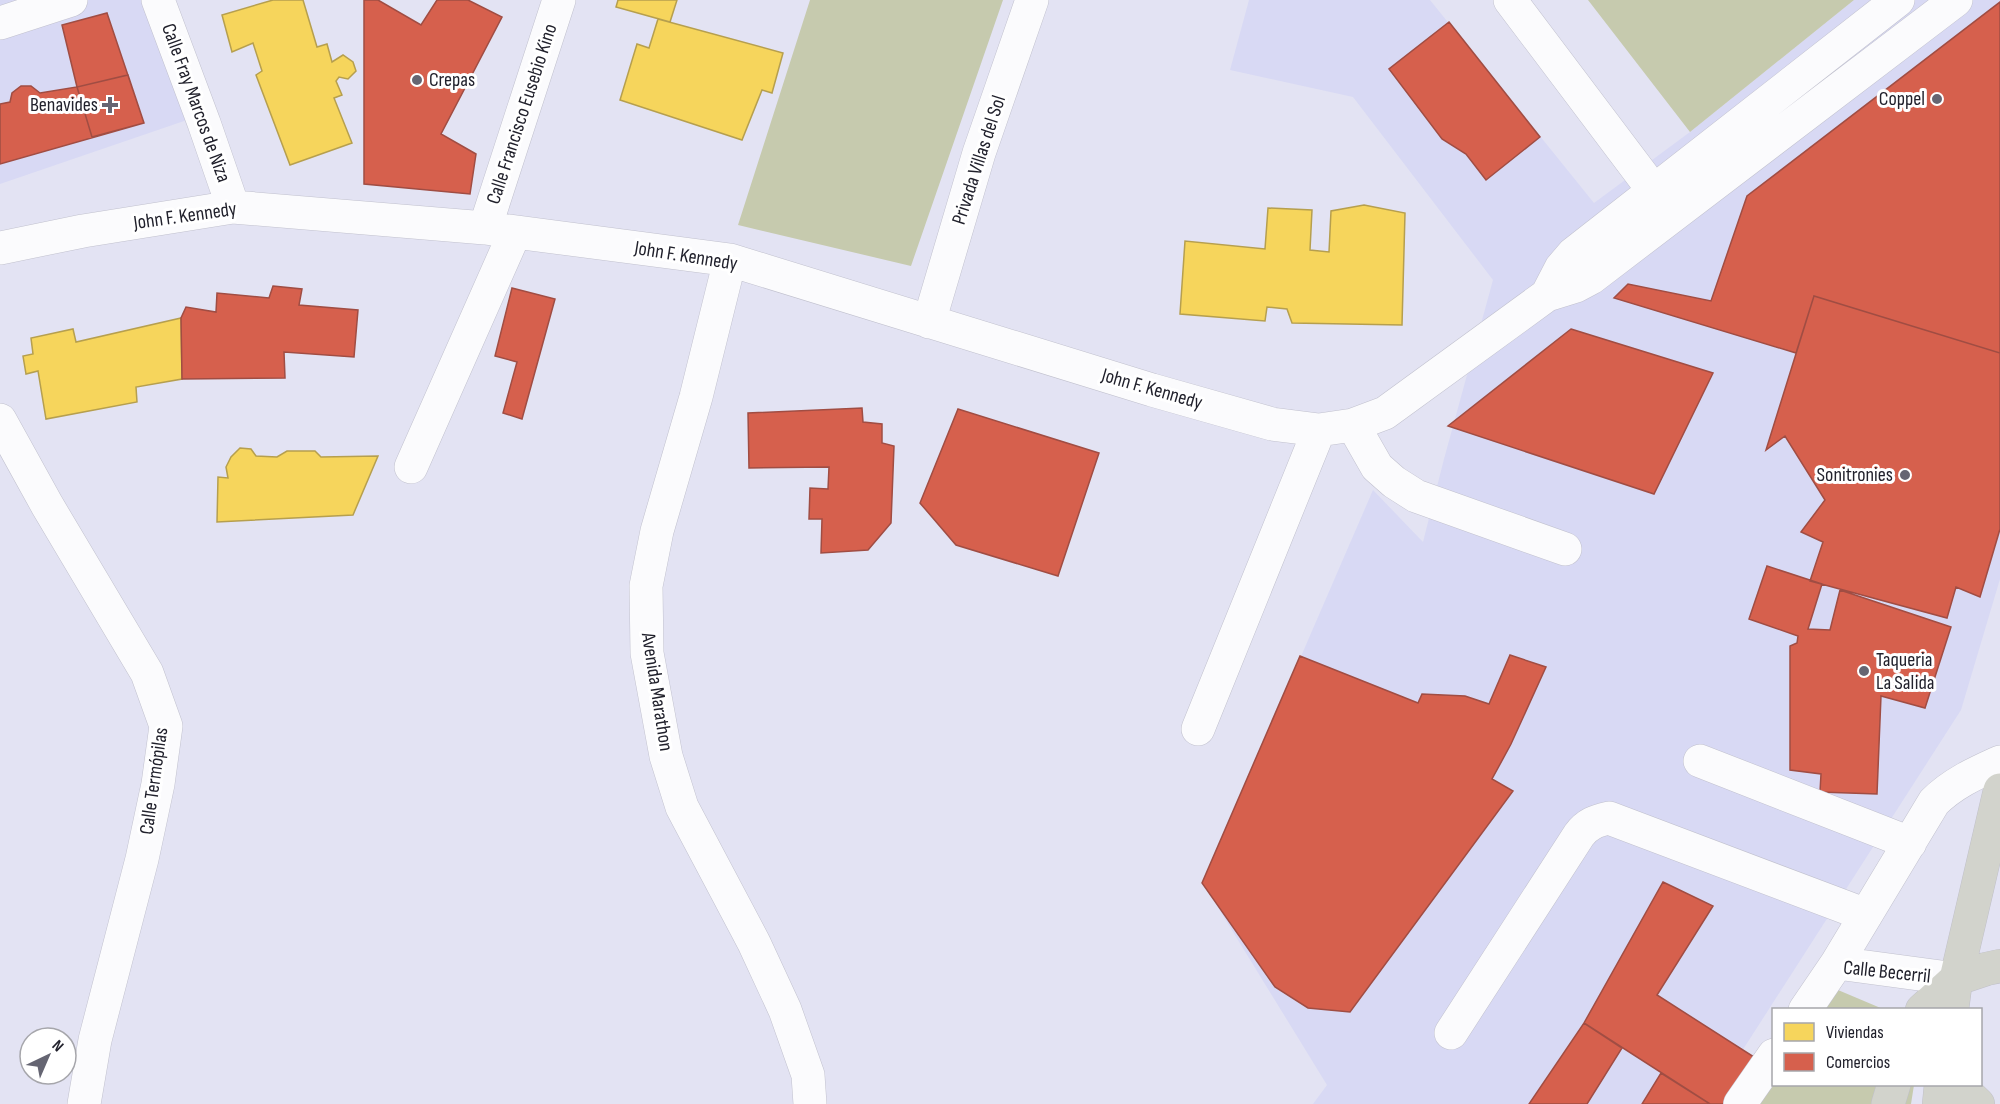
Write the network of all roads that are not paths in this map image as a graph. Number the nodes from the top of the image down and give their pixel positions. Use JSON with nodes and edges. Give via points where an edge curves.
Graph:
{"nodes":[{"id":1,"x":71,"y":0,"type":"edge"},
{"id":2,"x":158,"y":0,"type":"edge"},
{"id":3,"x":559,"y":0,"type":"edge"},
{"id":4,"x":1032,"y":0,"type":"edge"},
{"id":5,"x":1509,"y":0,"type":"edge"},
{"id":6,"x":1898,"y":0,"type":"edge"},
{"id":7,"x":1956,"y":0,"type":"edge"},
{"id":8,"x":0,"y":23,"type":"edge"},
{"id":9,"x":1664,"y":203,"type":"junction"},
{"id":10,"x":233,"y":207,"type":"junction"},
{"id":11,"x":500,"y":230,"type":"junction"},
{"id":12,"x":0,"y":248,"type":"edge"},
{"id":13,"x":730,"y":260,"type":"junction"},
{"id":14,"x":929,"y":322,"type":"junction"},
{"id":15,"x":0,"y":420,"type":"edge"},
{"id":16,"x":1353,"y":425,"type":"junction"},
{"id":17,"x":1319,"y":430,"type":"junction"},
{"id":18,"x":411,"y":467,"type":"dead end"},
{"id":19,"x":1565,"y":549,"type":"dead end"},
{"id":20,"x":1198,"y":729,"type":"dead end"},
{"id":21,"x":1700,"y":761,"type":"dead end"},
{"id":22,"x":2000,"y":762,"type":"edge"},
{"id":23,"x":2000,"y":790,"type":"edge"},
{"id":24,"x":1910,"y":843,"type":"junction"},
{"id":25,"x":1866,"y":915,"type":"junction"},
{"id":26,"x":1837,"y":963,"type":"junction"},
{"id":27,"x":2000,"y":966,"type":"edge"},
{"id":28,"x":1954,"y":994,"type":"edge"},
{"id":29,"x":1806,"y":1008,"type":"edge"},
{"id":30,"x":1927,"y":1008,"type":"edge"},
{"id":31,"x":1451,"y":1034,"type":"dead end"},
{"id":32,"x":1772,"y":1056,"type":"edge"},
{"id":33,"x":1892,"y":1086,"type":"edge"},
{"id":34,"x":1941,"y":1086,"type":"edge"},
{"id":35,"x":1959,"y":1086,"type":"edge"},
{"id":36,"x":84,"y":1104,"type":"edge"},
{"id":37,"x":810,"y":1104,"type":"edge"},
{"id":38,"x":1740,"y":1104,"type":"edge"},
{"id":39,"x":1888,"y":1104,"type":"edge"},
{"id":40,"x":1939,"y":1104,"type":"edge"},
{"id":41,"x":1978,"y":1104,"type":"edge"}],
"edges":[{"from":1,"to":8,"type":"street"},
{"from":2,"to":10,"type":"street","name":"Calle Fray Marcos de Niza"},
{"from":3,"to":11,"type":"street","name":"Calle Francisco Eusebio Kino"},
{"from":4,"to":14,"type":"street","name":"Privada Villas del Sol","via":[[979,153]]},
{"from":5,"to":9,"type":"street"},
{"from":6,"to":9,"type":"street"},
{"from":7,"to":9,"type":"street"},
{"from":9,"to":16,"type":"street","name":"John F. Kennedy","via":[[1573,254],[1547,295],[1406,399],[1385,413]]},
{"from":10,"to":11,"type":"street","name":"John F. Kennedy"},
{"from":10,"to":12,"type":"street","name":"John F. Kennedy"},
{"from":11,"to":13,"type":"street","name":"John F. Kennedy"},
{"from":11,"to":18,"type":"street","name":"Calle Francisco Eusebio Kino"},
{"from":13,"to":14,"type":"street","name":"John F. Kennedy"},
{"from":13,"to":37,"type":"street","name":"Avenida Marathon","via":[[655,542],[646,586],[647,653],[666,756],[682,807],[785,1010],[808,1075]]},
{"from":14,"to":17,"type":"street","name":"John F. Kennedy","via":[[1272,424]]},
{"from":15,"to":36,"type":"street","name":"Calle Termópilas","via":[[147,673],[166,726],[142,859],[95,1040]]},
{"from":16,"to":17,"type":"street","name":"John F. Kennedy"},
{"from":16,"to":19,"type":"street","via":[[1377,467],[1416,496]]},
{"from":17,"to":20,"type":"street"},
{"from":21,"to":24,"type":"street"},
{"from":22,"to":24,"type":"street","via":[[1945,790]]},
{"from":23,"to":28,"type":"highway"},
{"from":24,"to":25,"type":"street"},
{"from":25,"to":26,"type":"street"},
{"from":25,"to":31,"type":"street","via":[[1609,818],[1597,821],[1579,835]]},
{"from":26,"to":28,"type":"street","name":"Calle Becerril"},
{"from":26,"to":29,"type":"street","name":"Calle Becerril"},
{"from":27,"to":28,"type":"highway","via":[[1986,969]]},
{"from":28,"to":30,"type":"highway"},
{"from":32,"to":38,"type":"street"},
{"from":33,"to":39,"type":"highway"},
{"from":34,"to":40,"type":"highway"},
{"from":35,"to":41,"type":"highway"}]}
